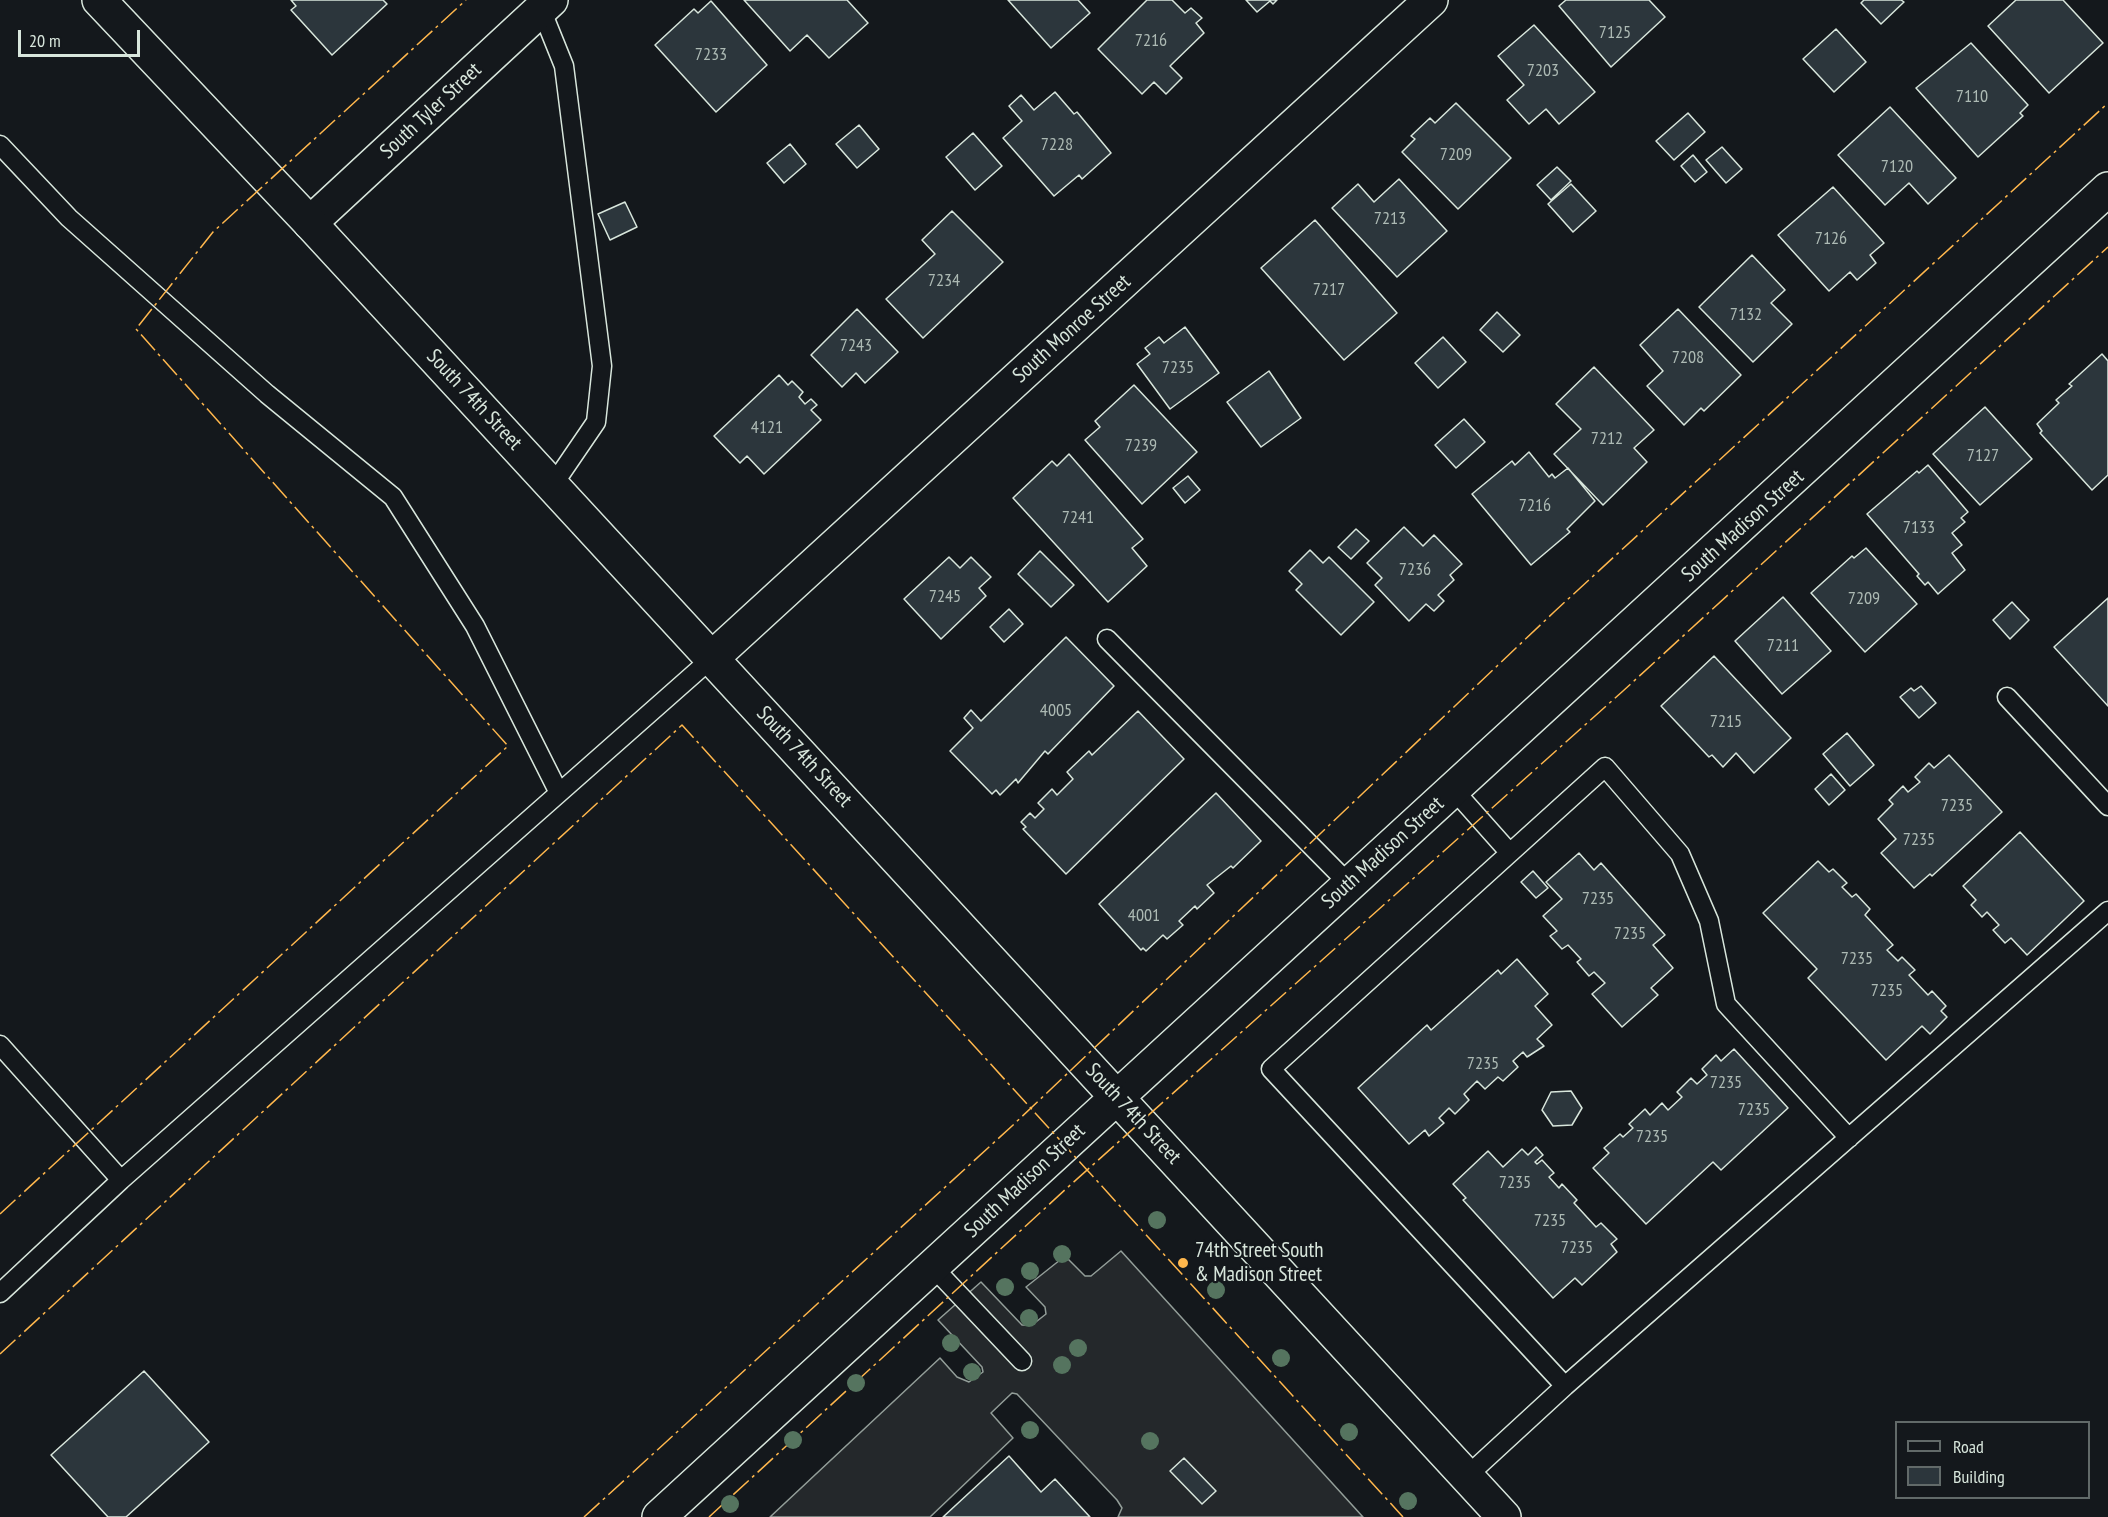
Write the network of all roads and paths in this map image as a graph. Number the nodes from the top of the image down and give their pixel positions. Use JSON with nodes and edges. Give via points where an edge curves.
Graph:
{"nodes":[{"id":1,"x":99,"y":0,"type":"edge"},
{"id":2,"x":1431,"y":0,"type":"edge"},
{"id":3,"x":546,"y":5,"type":"edge"},
{"id":4,"x":0,"y":145,"type":"edge"},
{"id":5,"x":2108,"y":189,"type":"edge"},
{"id":6,"x":310,"y":223,"type":"junction"},
{"id":7,"x":553,"y":485,"type":"junction"},
{"id":8,"x":1107,"y":639,"type":"dead end"},
{"id":9,"x":712,"y":658,"type":"junction"},
{"id":10,"x":2007,"y":698,"type":"dead end"},
{"id":11,"x":1453,"y":789,"type":"junction"},
{"id":12,"x":559,"y":793,"type":"junction"},
{"id":13,"x":2108,"y":806,"type":"edge"},
{"id":14,"x":1509,"y":852,"type":"junction"},
{"id":15,"x":1349,"y":884,"type":"junction"},
{"id":16,"x":2108,"y":912,"type":"edge"},
{"id":17,"x":0,"y":1045,"type":"edge"},
{"id":18,"x":1117,"y":1096,"type":"junction"},
{"id":19,"x":1849,"y":1138,"type":"junction"},
{"id":20,"x":121,"y":1180,"type":"junction"},
{"id":21,"x":932,"y":1266,"type":"junction"},
{"id":22,"x":0,"y":1293,"type":"edge"},
{"id":23,"x":1022,"y":1361,"type":"dead end"},
{"id":24,"x":1565,"y":1386,"type":"junction"},
{"id":25,"x":1466,"y":1477,"type":"junction"},
{"id":26,"x":659,"y":1517,"type":"edge"},
{"id":27,"x":1504,"y":1517,"type":"edge"}],
"edges":[{"from":1,"to":6,"type":"street","name":"South 74th Street"},
{"from":2,"to":9,"type":"street","name":"South Monroe Street"},
{"from":3,"to":6,"type":"street","name":"South Tyler Street"},
{"from":3,"to":7,"type":"lane","via":[[564,66],[602,366],[596,422]]},
{"from":4,"to":12,"type":"lane","via":[[69,218],[267,394],[393,497],[475,626]]},
{"from":5,"to":11,"type":"street","name":"South Madison Street"},
{"from":6,"to":7,"type":"street","name":"South 74th Street"},
{"from":7,"to":9,"type":"street","name":"South 74th Street"},
{"from":8,"to":15,"type":"lane"},
{"from":9,"to":12,"type":"lane"},
{"from":9,"to":18,"type":"street","name":"South 74th Street"},
{"from":10,"to":13,"type":"lane"},
{"from":11,"to":14,"type":"lane"},
{"from":11,"to":15,"type":"street","name":"South Madison Street"},
{"from":12,"to":20,"type":"lane"},
{"from":14,"to":19,"type":"lane","via":[[1605,767],[1680,854],[1709,921],[1726,1004]]},
{"from":14,"to":24,"type":"lane","via":[[1271,1069]]},
{"from":15,"to":18,"type":"street","name":"South Madison Street"},
{"from":16,"to":19,"type":"lane"},
{"from":17,"to":20,"type":"lane"},
{"from":18,"to":21,"type":"street","name":"South Madison Street"},
{"from":18,"to":25,"type":"street","name":"South 74th Street"},
{"from":19,"to":24,"type":"lane"},
{"from":20,"to":22,"type":"lane"},
{"from":21,"to":23,"type":"lane"},
{"from":21,"to":26,"type":"street","name":"South Madison Street"},
{"from":24,"to":25,"type":"lane"},
{"from":25,"to":27,"type":"street","name":"South 74th Street"}]}
